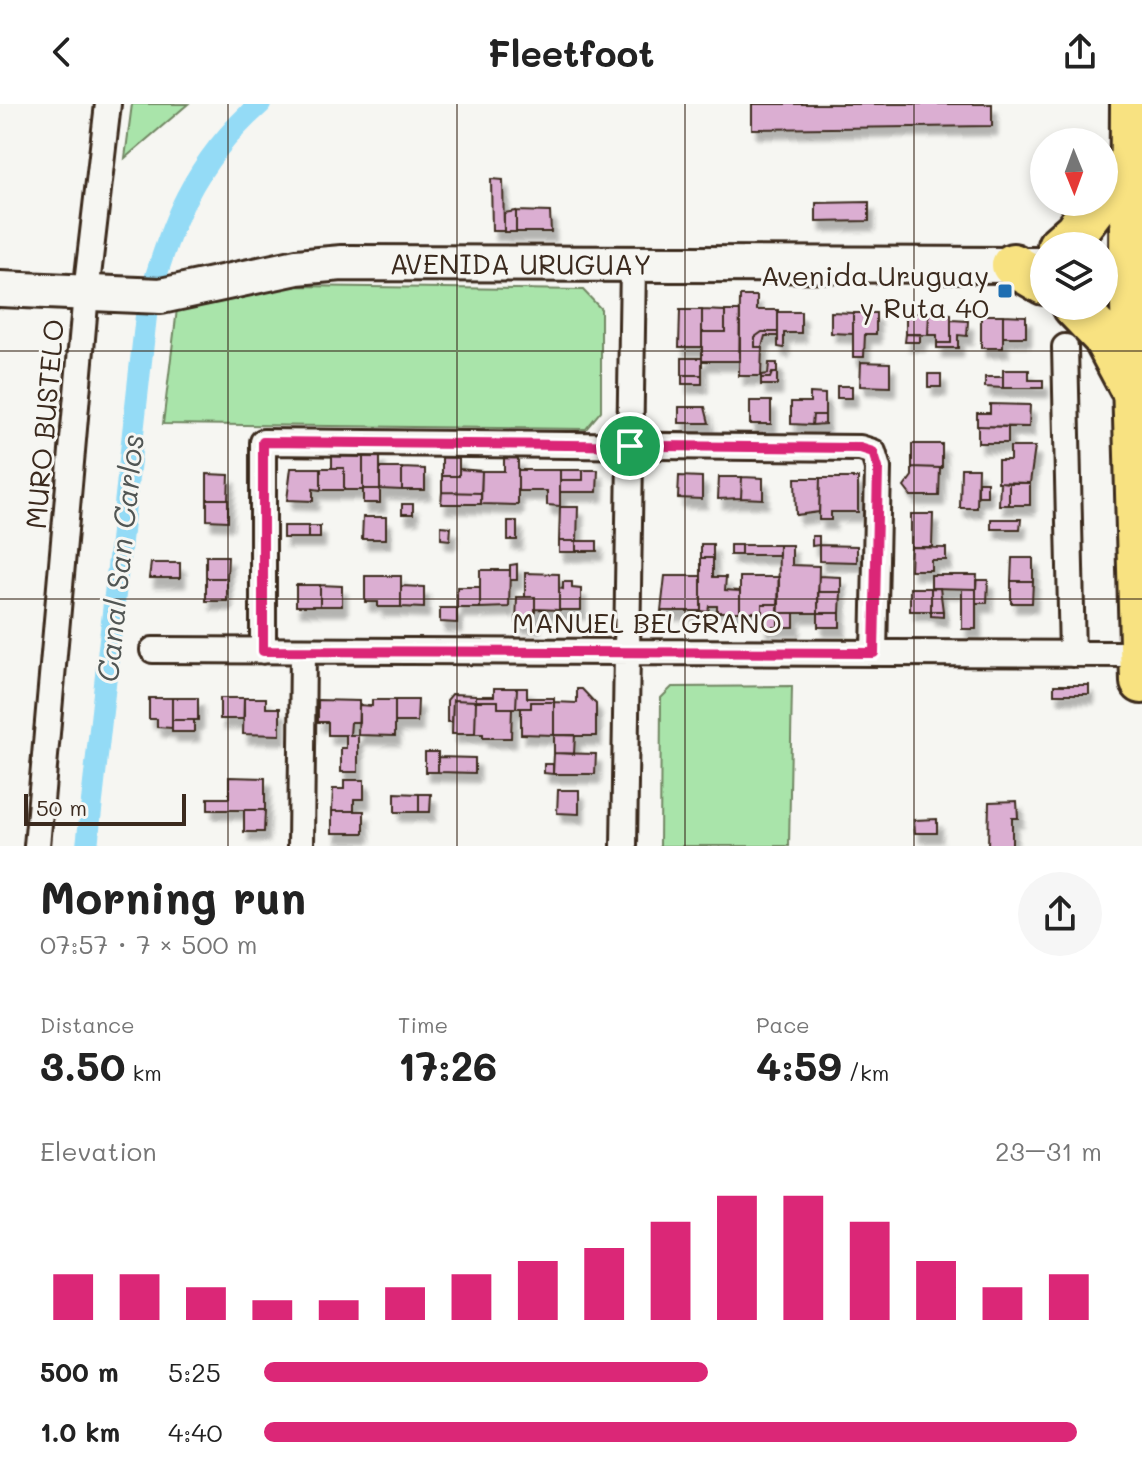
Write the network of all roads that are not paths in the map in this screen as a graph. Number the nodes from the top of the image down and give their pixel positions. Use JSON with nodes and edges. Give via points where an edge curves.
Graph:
{"nodes":[{"id":1,"x":108,"y":104,"type":"edge"},
{"id":2,"x":1132,"y":112,"type":"edge"},
{"id":3,"x":1118,"y":150,"type":"edge"},
{"id":4,"x":1089,"y":216,"type":"edge"},
{"id":5,"x":1073,"y":232,"type":"edge"},
{"id":6,"x":633,"y":264,"type":"junction"},
{"id":7,"x":1030,"y":267,"type":"edge"},
{"id":8,"x":1130,"y":269,"type":"edge"},
{"id":9,"x":0,"y":289,"type":"edge"},
{"id":10,"x":86,"y":293,"type":"junction"},
{"id":11,"x":1088,"y":320,"type":"edge"},
{"id":12,"x":1065,"y":347,"type":"dead end"},
{"id":13,"x":1135,"y":398,"type":"junction"},
{"id":14,"x":630,"y":446,"type":"junction"},
{"id":15,"x":153,"y":650,"type":"dead end"},
{"id":16,"x":263,"y":651,"type":"junction"},
{"id":17,"x":303,"y":651,"type":"junction"},
{"id":18,"x":627,"y":652,"type":"junction"},
{"id":19,"x":874,"y":653,"type":"junction"},
{"id":20,"x":1072,"y":654,"type":"junction"},
{"id":21,"x":1141,"y":654,"type":"edge"},
{"id":22,"x":1142,"y":682,"type":"edge"},
{"id":23,"x":37,"y":846,"type":"edge"},
{"id":24,"x":301,"y":846,"type":"edge"},
{"id":25,"x":624,"y":846,"type":"edge"}],
"edges":[{"from":1,"to":10,"type":"street","name":"MURO BUSTELO"},
{"from":2,"to":3,"type":"highway"},
{"from":2,"to":8,"type":"highway"},
{"from":4,"to":5,"type":"highway"},
{"from":6,"to":7,"type":"main road","name":"AVENIDA URUGUAY"},
{"from":6,"to":10,"type":"main road","name":"AVENIDA URUGUAY","via":[[342,263],[150,296]]},
{"from":6,"to":14,"type":"street"},
{"from":8,"to":13,"type":"highway"},
{"from":9,"to":10,"type":"main road","name":"AVENIDA URUGUAY"},
{"from":10,"to":23,"type":"street","name":"MURO BUSTELO"},
{"from":11,"to":13,"type":"highway","via":[[1123,367]]},
{"from":12,"to":20,"type":"street"},
{"from":13,"to":21,"type":"highway"},
{"from":14,"to":16,"type":"street","via":[[263,442]]},
{"from":14,"to":18,"type":"street"},
{"from":14,"to":19,"type":"street","via":[[873,452],[878,468]]},
{"from":15,"to":16,"type":"street","name":"MANUEL BELGRANO"},
{"from":16,"to":17,"type":"street","name":"MANUEL BELGRANO"},
{"from":17,"to":18,"type":"street","name":"MANUEL BELGRANO"},
{"from":17,"to":24,"type":"street"},
{"from":18,"to":19,"type":"street","name":"MANUEL BELGRANO"},
{"from":18,"to":25,"type":"street"},
{"from":19,"to":20,"type":"street","name":"MANUEL BELGRANO"},
{"from":20,"to":21,"type":"street","name":"MANUEL BELGRANO"},
{"from":21,"to":22,"type":"highway"}]}
